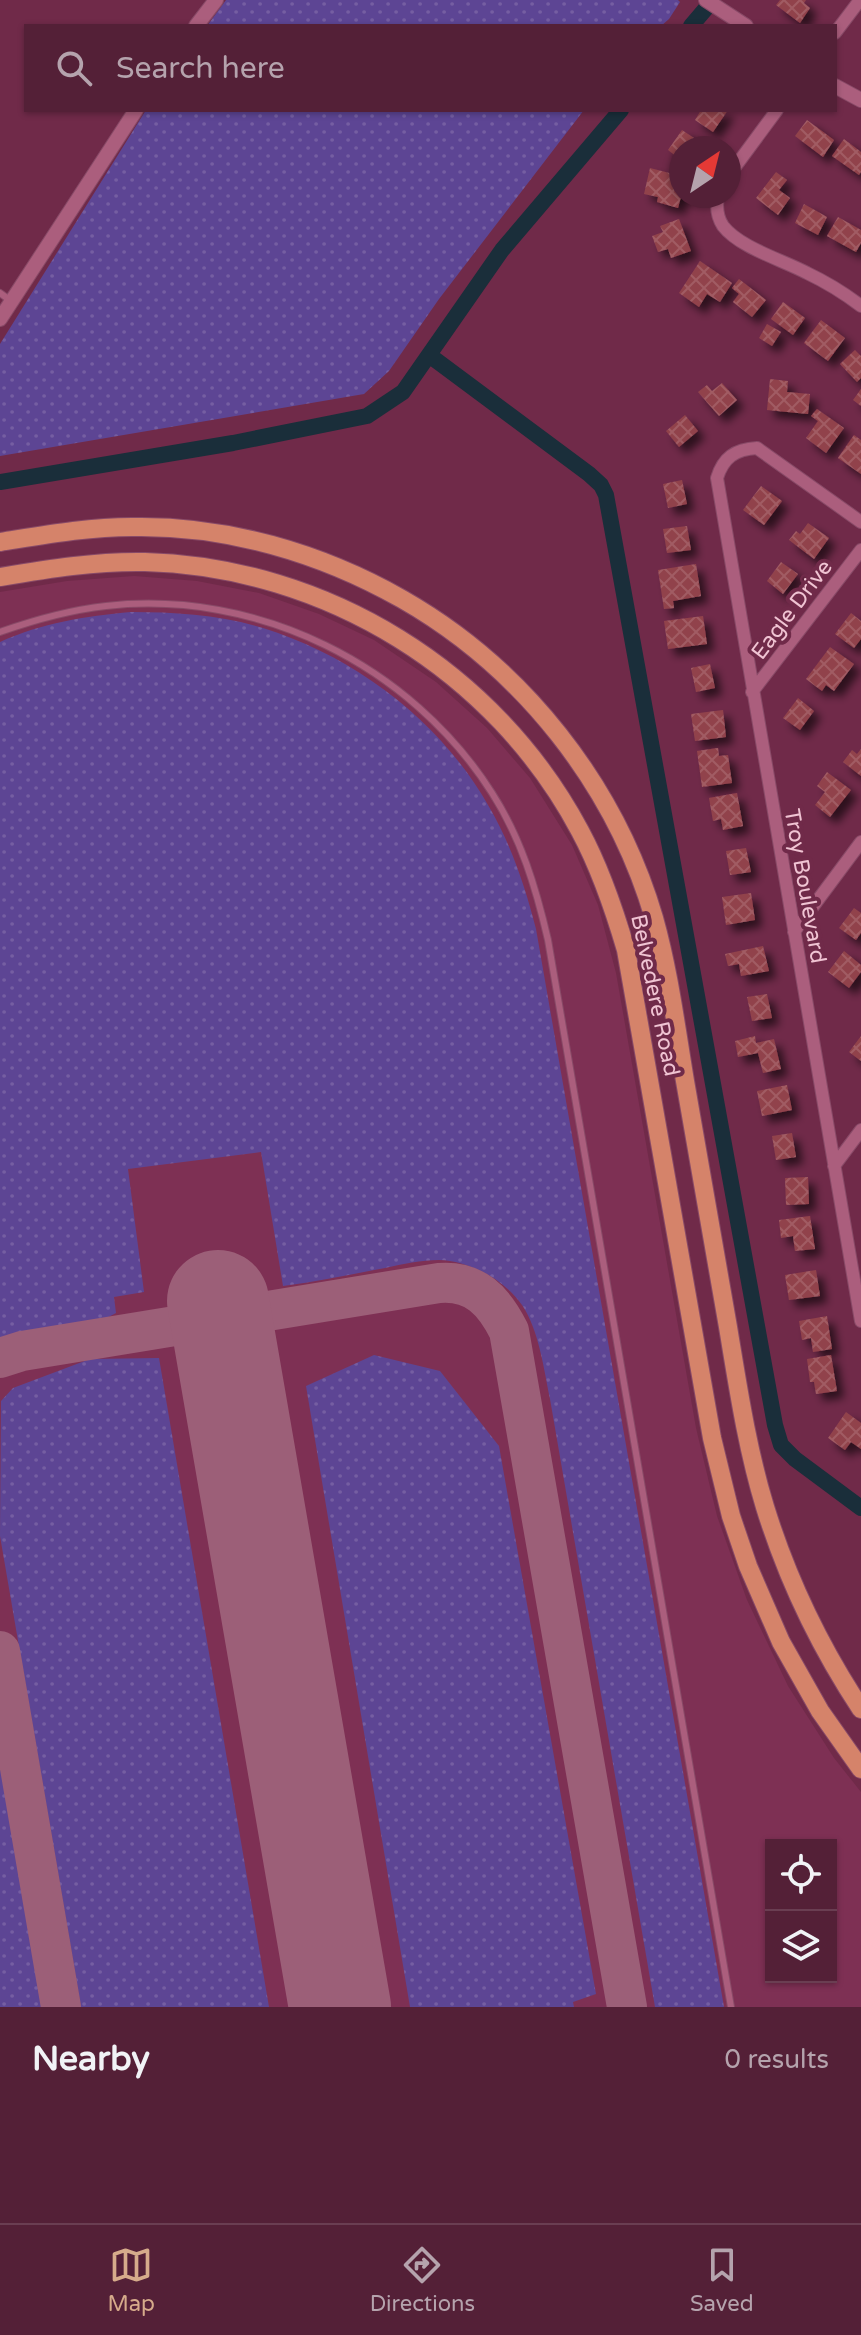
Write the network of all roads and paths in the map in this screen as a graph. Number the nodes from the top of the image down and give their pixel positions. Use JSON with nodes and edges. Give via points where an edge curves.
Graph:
{"nodes":[{"id":1,"x":216,"y":0,"type":"edge"},
{"id":2,"x":706,"y":0,"type":"edge"},
{"id":3,"x":860,"y":0,"type":"edge"},
{"id":4,"x":741,"y":22,"type":"edge"},
{"id":5,"x":198,"y":24,"type":"edge"},
{"id":6,"x":837,"y":30,"type":"edge"},
{"id":7,"x":837,"y":87,"type":"edge"},
{"id":8,"x":861,"y":100,"type":"edge"},
{"id":9,"x":135,"y":112,"type":"edge"},
{"id":10,"x":776,"y":112,"type":"edge"},
{"id":11,"x":741,"y":159,"type":"edge"},
{"id":12,"x":718,"y":208,"type":"edge"},
{"id":13,"x":6,"y":297,"type":"edge"},
{"id":14,"x":861,"y":306,"type":"edge"},
{"id":15,"x":0,"y":319,"type":"edge"},
{"id":16,"x":861,"y":522,"type":"edge"},
{"id":17,"x":0,"y":542,"type":"edge"},
{"id":18,"x":861,"y":550,"type":"edge"},
{"id":19,"x":0,"y":577,"type":"edge"},
{"id":20,"x":0,"y":632,"type":"edge"},
{"id":21,"x":752,"y":692,"type":"junction"},
{"id":22,"x":861,"y":842,"type":"edge"},
{"id":23,"x":794,"y":932,"type":"junction"},
{"id":24,"x":861,"y":1130,"type":"edge"},
{"id":25,"x":834,"y":1166,"type":"junction"},
{"id":26,"x":705,"y":1195,"type":"junction"},
{"id":27,"x":670,"y":1200,"type":"junction"},
{"id":28,"x":861,"y":1321,"type":"edge"},
{"id":29,"x":861,"y":1709,"type":"edge"},
{"id":30,"x":861,"y":1769,"type":"edge"},
{"id":31,"x":731,"y":2007,"type":"edge"}],
"edges":[{"from":1,"to":5,"type":"street"},
{"from":2,"to":4,"type":"street"},
{"from":3,"to":6,"type":"street"},
{"from":7,"to":8,"type":"street"},
{"from":9,"to":13,"type":"street"},
{"from":10,"to":11,"type":"street"},
{"from":12,"to":14,"type":"street","via":[[718,217],[731,234]]},
{"from":13,"to":15,"type":"street"},
{"from":16,"to":21,"type":"street","name":"Troy Boulevard","via":[[757,448],[735,452],[720,468],[717,478]]},
{"from":17,"to":26,"type":"main road","name":"Belvedere Road","via":[[134,526],[188,529],[267,544],[390,592],[435,619],[500,671],[554,728],[585,772],[614,819],[645,893],[666,970]]},
{"from":18,"to":21,"type":"street","name":"Eagle Drive"},
{"from":19,"to":27,"type":"main road","name":"Belvedere Road","via":[[120,562],[201,567],[253,577],[304,592],[373,623],[430,659],[482,702],[559,796],[611,900],[634,990]]},
{"from":20,"to":31,"type":"lane","via":[[83,609],[158,604],[234,612],[291,630],[326,644],[415,703],[473,765],[504,815],[529,869],[548,940]]},
{"from":21,"to":23,"type":"street","name":"Troy Boulevard"},
{"from":22,"to":23,"type":"street"},
{"from":23,"to":25,"type":"street","name":"Troy Boulevard"},
{"from":24,"to":25,"type":"street"},
{"from":25,"to":28,"type":"street","name":"Troy Boulevard"},
{"from":26,"to":27,"type":"main road"},
{"from":26,"to":29,"type":"main road","name":"Belvedere Road","via":[[764,1504],[814,1629]]},
{"from":27,"to":30,"type":"main road","name":"Belvedere Road","via":[[712,1438],[739,1542],[788,1654]]}]}
